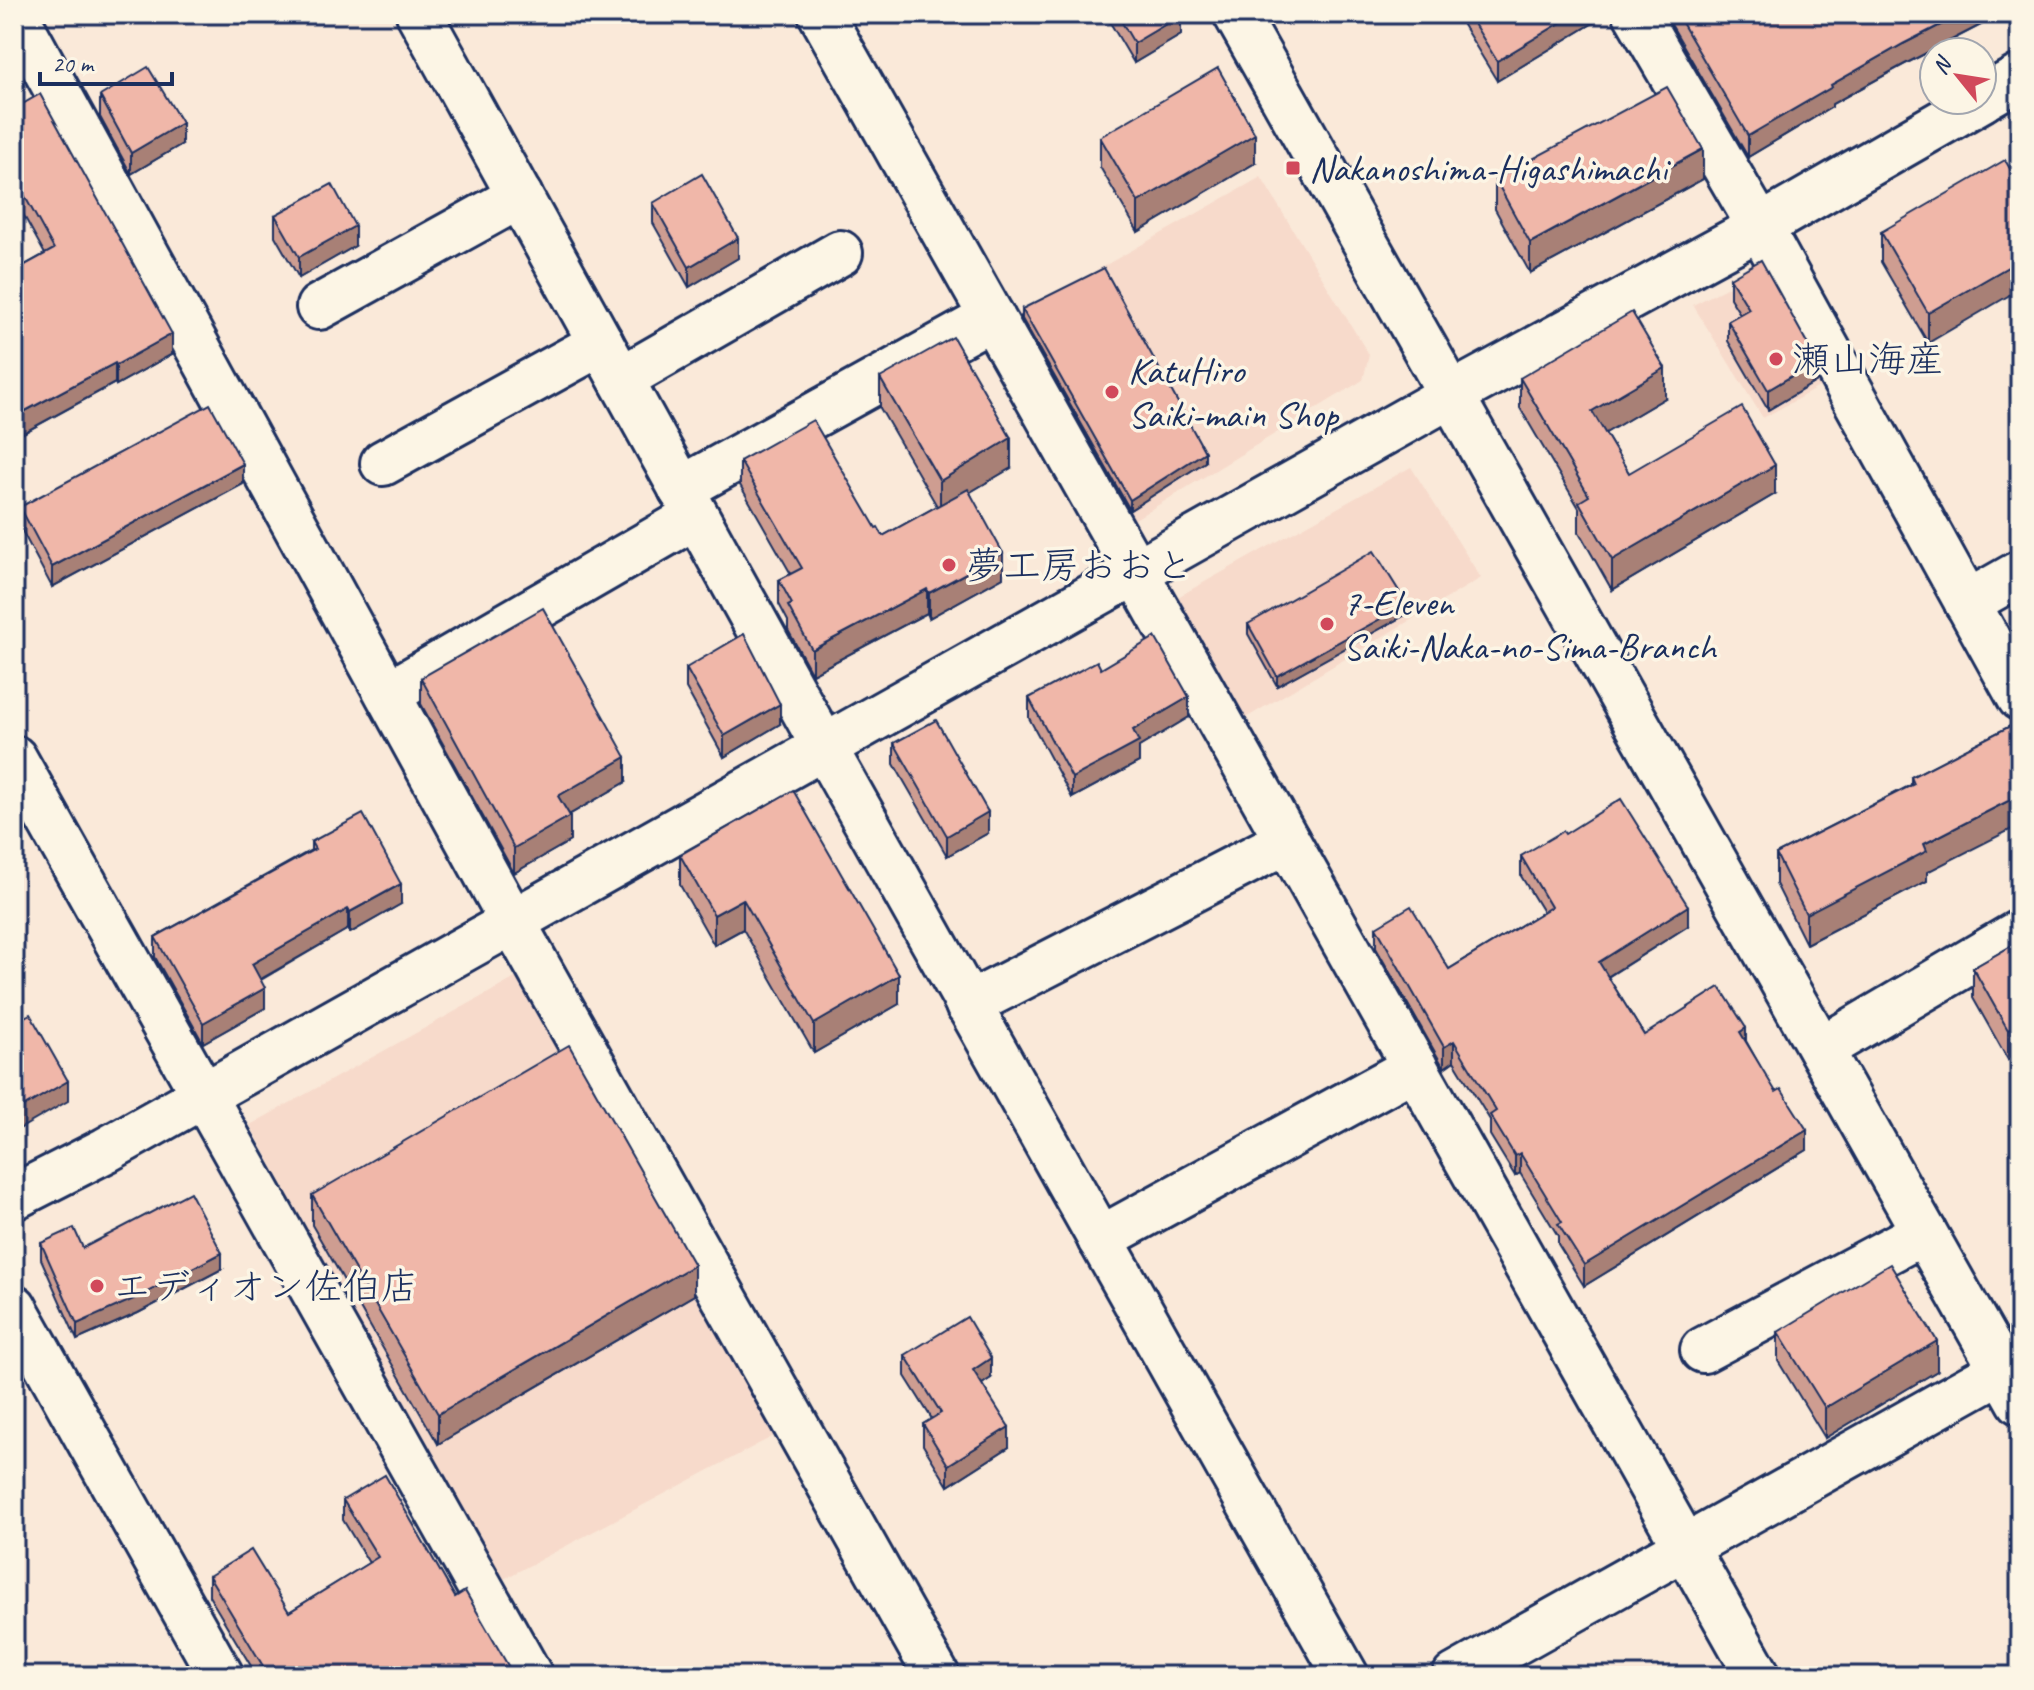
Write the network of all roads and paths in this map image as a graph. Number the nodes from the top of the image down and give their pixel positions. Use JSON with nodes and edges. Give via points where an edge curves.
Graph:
{"nodes":[{"id":1,"x":15,"y":14,"type":"edge"},
{"id":2,"x":419,"y":14,"type":"edge"},
{"id":3,"x":821,"y":14,"type":"edge"},
{"id":4,"x":1236,"y":14,"type":"edge"},
{"id":5,"x":1650,"y":19,"type":"edge"},
{"id":6,"x":2020,"y":77,"type":"edge"},
{"id":7,"x":1998,"y":90,"type":"edge"},
{"id":8,"x":1953,"y":116,"type":"edge"},
{"id":9,"x":520,"y":196,"type":"junction"},
{"id":10,"x":1760,"y":227,"type":"junction"},
{"id":11,"x":840,"y":253,"type":"dead end"},
{"id":12,"x":319,"y":307,"type":"dead end"},
{"id":13,"x":992,"y":317,"type":"junction"},
{"id":14,"x":611,"y":361,"type":"junction"},
{"id":15,"x":1451,"y":395,"type":"junction"},
{"id":16,"x":383,"y":463,"type":"dead end"},
{"id":17,"x":689,"y":502,"type":"junction"},
{"id":18,"x":1136,"y":572,"type":"junction"},
{"id":19,"x":2020,"y":573,"type":"edge"},
{"id":20,"x":1967,"y":603,"type":"junction"},
{"id":21,"x":388,"y":694,"type":"junction"},
{"id":22,"x":2020,"y":698,"type":"edge"},
{"id":23,"x":824,"y":747,"type":"junction"},
{"id":24,"x":14,"y":758,"type":"edge"},
{"id":25,"x":1287,"y":841,"type":"junction"},
{"id":26,"x":513,"y":922,"type":"junction"},
{"id":27,"x":2020,"y":932,"type":"edge"},
{"id":28,"x":968,"y":1005,"type":"junction"},
{"id":29,"x":1821,"y":1049,"type":"junction"},
{"id":30,"x":1415,"y":1067,"type":"junction"},
{"id":31,"x":204,"y":1095,"type":"junction"},
{"id":32,"x":14,"y":1197,"type":"edge"},
{"id":33,"x":1924,"y":1232,"type":"junction"},
{"id":34,"x":1100,"y":1239,"type":"junction"},
{"id":35,"x":14,"y":1307,"type":"edge"},
{"id":36,"x":1703,"y":1350,"type":"dead end"},
{"id":37,"x":2014,"y":1377,"type":"edge"},
{"id":38,"x":1685,"y":1547,"type":"junction"},
{"id":39,"x":221,"y":1676,"type":"edge"},
{"id":40,"x":530,"y":1676,"type":"edge"},
{"id":41,"x":937,"y":1676,"type":"edge"},
{"id":42,"x":1346,"y":1676,"type":"edge"},
{"id":43,"x":1455,"y":1676,"type":"edge"},
{"id":44,"x":1758,"y":1676,"type":"edge"}],
"edges":[{"from":1,"to":21,"type":"street"},
{"from":2,"to":9,"type":"street"},
{"from":3,"to":13,"type":"street"},
{"from":4,"to":15,"type":"street"},
{"from":5,"to":10,"type":"street"},
{"from":6,"to":7,"type":"street"},
{"from":8,"to":10,"type":"street"},
{"from":9,"to":12,"type":"street"},
{"from":9,"to":14,"type":"street"},
{"from":10,"to":15,"type":"street"},
{"from":10,"to":20,"type":"street"},
{"from":11,"to":14,"type":"street"},
{"from":13,"to":17,"type":"street"},
{"from":13,"to":18,"type":"street"},
{"from":14,"to":16,"type":"street"},
{"from":14,"to":17,"type":"street"},
{"from":15,"to":18,"type":"street"},
{"from":15,"to":29,"type":"street"},
{"from":17,"to":21,"type":"street"},
{"from":17,"to":23,"type":"street"},
{"from":18,"to":23,"type":"street"},
{"from":18,"to":25,"type":"street"},
{"from":19,"to":20,"type":"street"},
{"from":20,"to":22,"type":"street"},
{"from":21,"to":26,"type":"street"},
{"from":23,"to":26,"type":"street"},
{"from":23,"to":28,"type":"street"},
{"from":24,"to":31,"type":"street"},
{"from":25,"to":28,"type":"street"},
{"from":25,"to":30,"type":"street"},
{"from":26,"to":31,"type":"street"},
{"from":26,"to":41,"type":"street"},
{"from":27,"to":29,"type":"street"},
{"from":28,"to":34,"type":"street"},
{"from":29,"to":33,"type":"street"},
{"from":30,"to":34,"type":"street"},
{"from":30,"to":38,"type":"street"},
{"from":31,"to":32,"type":"street"},
{"from":31,"to":40,"type":"street"},
{"from":33,"to":36,"type":"street"},
{"from":33,"to":37,"type":"street"},
{"from":34,"to":42,"type":"street"},
{"from":35,"to":39,"type":"street"},
{"from":37,"to":38,"type":"street"},
{"from":38,"to":43,"type":"street"},
{"from":38,"to":44,"type":"street"}]}
